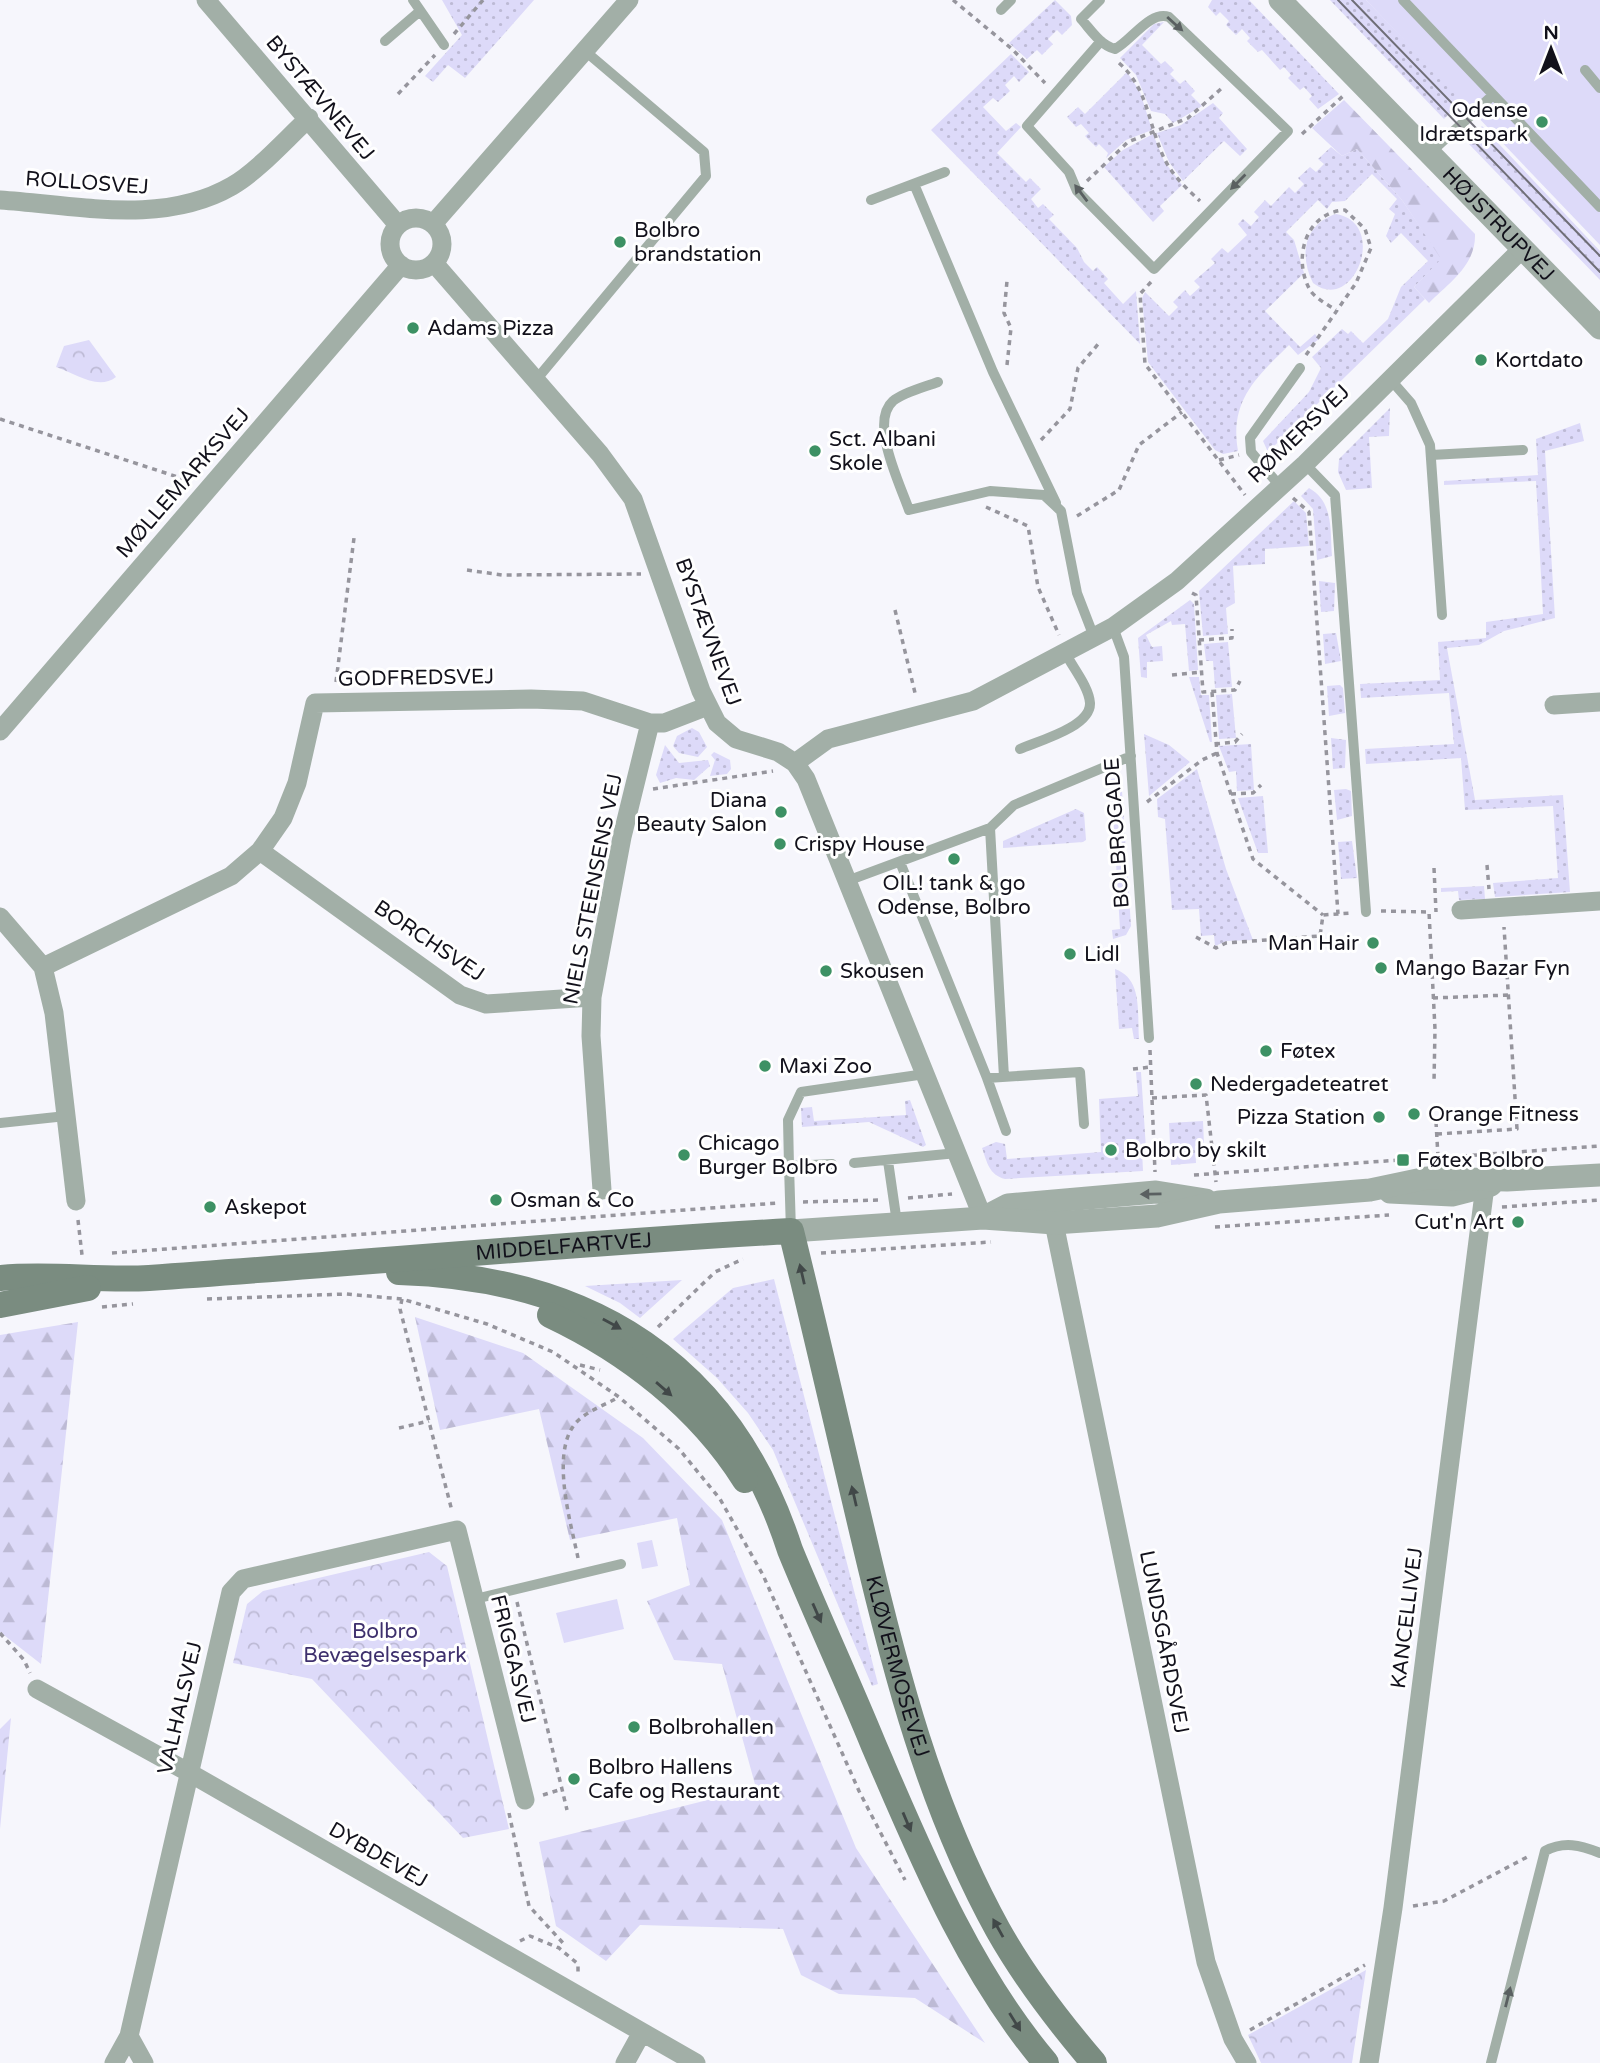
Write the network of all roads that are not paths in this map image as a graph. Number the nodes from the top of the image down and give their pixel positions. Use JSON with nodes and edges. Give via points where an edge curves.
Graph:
{"nodes":[{"id":1,"x":206,"y":0,"type":"edge"},
{"id":2,"x":413,"y":0,"type":"edge"},
{"id":3,"x":629,"y":0,"type":"edge"},
{"id":4,"x":1011,"y":0,"type":"edge"},
{"id":5,"x":1100,"y":0,"type":"edge"},
{"id":6,"x":1280,"y":0,"type":"edge"},
{"id":7,"x":1403,"y":0,"type":"edge"},
{"id":8,"x":1002,"y":10,"type":"dead end"},
{"id":9,"x":420,"y":11,"type":"junction"},
{"id":10,"x":385,"y":41,"type":"dead end"},
{"id":11,"x":1101,"y":41,"type":"junction"},
{"id":12,"x":444,"y":45,"type":"road end"},
{"id":13,"x":585,"y":51,"type":"junction"},
{"id":14,"x":1586,"y":70,"type":"dead end"},
{"id":15,"x":1600,"y":88,"type":"edge"},
{"id":16,"x":1493,"y":95,"type":"junction"},
{"id":17,"x":309,"y":118,"type":"junction"},
{"id":18,"x":1430,"y":153,"type":"junction"},
{"id":19,"x":946,"y":172,"type":"dead end"},
{"id":20,"x":914,"y":184,"type":"junction"},
{"id":21,"x":0,"y":200,"type":"edge"},
{"id":22,"x":871,"y":200,"type":"dead end"},
{"id":23,"x":1600,"y":207,"type":"edge"},
{"id":24,"x":433,"y":224,"type":"junction"},
{"id":25,"x":398,"y":225,"type":"junction"},
{"id":26,"x":1523,"y":248,"type":"junction"},
{"id":27,"x":434,"y":263,"type":"junction"},
{"id":28,"x":401,"y":265,"type":"junction"},
{"id":29,"x":1600,"y":328,"type":"edge"},
{"id":30,"x":1300,"y":368,"type":"road end"},
{"id":31,"x":1390,"y":378,"type":"junction"},
{"id":32,"x":536,"y":380,"type":"junction"},
{"id":33,"x":938,"y":382,"type":"dead end"},
{"id":34,"x":1523,"y":450,"type":"dead end"},
{"id":35,"x":1431,"y":455,"type":"junction"},
{"id":36,"x":1305,"y":464,"type":"junction"},
{"id":37,"x":1279,"y":485,"type":"junction"},
{"id":38,"x":1061,"y":511,"type":"junction"},
{"id":39,"x":1442,"y":615,"type":"dead end"},
{"id":40,"x":1112,"y":627,"type":"junction"},
{"id":41,"x":1094,"y":638,"type":"junction"},
{"id":42,"x":1066,"y":654,"type":"junction"},
{"id":43,"x":1600,"y":702,"type":"edge"},
{"id":44,"x":1554,"y":705,"type":"dead end"},
{"id":45,"x":708,"y":706,"type":"junction"},
{"id":46,"x":650,"y":723,"type":"junction"},
{"id":47,"x":0,"y":731,"type":"edge"},
{"id":48,"x":1020,"y":749,"type":"dead end"},
{"id":49,"x":1131,"y":756,"type":"junction"},
{"id":50,"x":795,"y":763,"type":"junction"},
{"id":51,"x":990,"y":828,"type":"junction"},
{"id":52,"x":260,"y":851,"type":"junction"},
{"id":53,"x":900,"y":862,"type":"junction"},
{"id":54,"x":847,"y":881,"type":"junction"},
{"id":55,"x":1600,"y":901,"type":"edge"},
{"id":56,"x":1461,"y":911,"type":"dead end"},
{"id":57,"x":1366,"y":912,"type":"road end"},
{"id":58,"x":0,"y":917,"type":"edge"},
{"id":59,"x":43,"y":967,"type":"junction"},
{"id":60,"x":592,"y":997,"type":"junction"},
{"id":61,"x":1149,"y":1038,"type":"dead end"},
{"id":62,"x":925,"y":1074,"type":"junction"},
{"id":63,"x":1004,"y":1077,"type":"junction"},
{"id":64,"x":987,"y":1078,"type":"junction"},
{"id":65,"x":66,"y":1115,"type":"junction"},
{"id":66,"x":0,"y":1123,"type":"edge"},
{"id":67,"x":1084,"y":1124,"type":"dead end"},
{"id":68,"x":1006,"y":1130,"type":"dead end"},
{"id":69,"x":957,"y":1153,"type":"junction"},
{"id":70,"x":888,"y":1161,"type":"junction"},
{"id":71,"x":855,"y":1163,"type":"dead end"},
{"id":72,"x":832,"y":1164,"type":"dead end"},
{"id":73,"x":789,"y":1166,"type":"junction"},
{"id":74,"x":1600,"y":1175,"type":"edge"},
{"id":75,"x":1492,"y":1182,"type":"junction"},
{"id":76,"x":602,"y":1190,"type":"road end"},
{"id":77,"x":76,"y":1201,"type":"road end"},
{"id":78,"x":1219,"y":1202,"type":"junction"},
{"id":79,"x":983,"y":1218,"type":"junction"},
{"id":80,"x":1054,"y":1223,"type":"junction"},
{"id":81,"x":897,"y":1226,"type":"junction"},
{"id":82,"x":799,"y":1230,"type":"junction"},
{"id":83,"x":0,"y":1269,"type":"edge"},
{"id":84,"x":261,"y":1269,"type":"junction"},
{"id":85,"x":32,"y":1275,"type":"junction"},
{"id":86,"x":0,"y":1278,"type":"edge"},
{"id":87,"x":145,"y":1278,"type":"junction"},
{"id":88,"x":0,"y":1305,"type":"edge"},
{"id":89,"x":457,"y":1530,"type":"joint"},
{"id":90,"x":621,"y":1564,"type":"dead end"},
{"id":91,"x":475,"y":1599,"type":"junction"},
{"id":92,"x":37,"y":1689,"type":"road end"},
{"id":93,"x":188,"y":1772,"type":"junction"},
{"id":94,"x":516,"y":1801,"type":"road end"},
{"id":95,"x":1600,"y":1853,"type":"edge"},
{"id":96,"x":641,"y":2034,"type":"junction"},
{"id":97,"x":129,"y":2036,"type":"junction"},
{"id":98,"x":114,"y":2063,"type":"edge"},
{"id":99,"x":144,"y":2063,"type":"edge"},
{"id":100,"x":625,"y":2063,"type":"edge"},
{"id":101,"x":696,"y":2063,"type":"edge"},
{"id":102,"x":1045,"y":2063,"type":"edge"},
{"id":103,"x":1094,"y":2063,"type":"edge"},
{"id":104,"x":1247,"y":2063,"type":"edge"},
{"id":105,"x":1368,"y":2063,"type":"edge"},
{"id":106,"x":1491,"y":2063,"type":"edge"}],
"edges":[{"from":1,"to":17,"type":"street","name":"BYSTÆVNEVEJ"},
{"from":2,"to":9,"type":"lane"},
{"from":3,"to":13,"type":"street"},
{"from":4,"to":8,"type":"lane"},
{"from":5,"to":11,"type":"lane","via":[[1081,19]]},
{"from":6,"to":18,"type":"street","name":"HØJSTRUPVEJ"},
{"from":7,"to":16,"type":"lane"},
{"from":9,"to":10,"type":"lane"},
{"from":9,"to":12,"type":"lane"},
{"from":11,"to":11,"type":"lane","one_way":true,"via":[[1115,50],[1162,15],[1288,131],[1154,269],[1077,191],[1069,172],[1027,126]]},
{"from":13,"to":24,"type":"street"},
{"from":13,"to":32,"type":"lane","via":[[704,152],[706,176]]},
{"from":14,"to":15,"type":"lane"},
{"from":16,"to":18,"type":"lane"},
{"from":16,"to":23,"type":"lane"},
{"from":17,"to":21,"type":"street","name":"ROLLOSVEJ","via":[[235,185],[199,203],[152,211]]},
{"from":17,"to":25,"type":"street","name":"BYSTÆVNEVEJ"},
{"from":18,"to":26,"type":"street","name":"HØJSTRUPVEJ"},
{"from":19,"to":20,"type":"lane"},
{"from":20,"to":22,"type":"lane"},
{"from":20,"to":38,"type":"lane","via":[[1027,448]]},
{"from":24,"to":25,"type":"street","via":[[415,218]]},
{"from":24,"to":27,"type":"street","via":[[442,243]]},
{"from":25,"to":28,"type":"street","via":[[390,246]]},
{"from":26,"to":29,"type":"street","name":"HØJSTRUPVEJ"},
{"from":26,"to":31,"type":"street","name":"RØMERSVEJ"},
{"from":27,"to":28,"type":"street","via":[[418,270]]},
{"from":27,"to":32,"type":"street","name":"BYSTÆVNEVEJ"},
{"from":28,"to":47,"type":"street","name":"MØLLEMARKSVEJ"},
{"from":30,"to":37,"type":"lane","via":[[1250,438],[1251,452]]},
{"from":31,"to":35,"type":"lane","via":[[1411,403]]},
{"from":31,"to":36,"type":"street","name":"RØMERSVEJ"},
{"from":32,"to":45,"type":"street","name":"BYSTÆVNEVEJ","via":[[633,499]]},
{"from":33,"to":38,"type":"lane","via":[[894,400],[884,411],[883,437],[909,510],[990,491],[1044,495]]},
{"from":34,"to":35,"type":"lane"},
{"from":35,"to":39,"type":"lane"},
{"from":36,"to":37,"type":"street","name":"RØMERSVEJ"},
{"from":36,"to":57,"type":"lane","via":[[1335,495]]},
{"from":37,"to":40,"type":"street","name":"RØMERSVEJ","via":[[1177,581]]},
{"from":38,"to":41,"type":"lane","via":[[1077,593]]},
{"from":40,"to":41,"type":"street","name":"RØMERSVEJ"},
{"from":40,"to":49,"type":"lane","name":"BOLBROGADE","via":[[1124,657]]},
{"from":41,"to":42,"type":"street","name":"RØMERSVEJ"},
{"from":42,"to":48,"type":"lane","via":[[1086,690],[1089,712],[1081,723]]},
{"from":42,"to":50,"type":"street","name":"RØMERSVEJ","via":[[973,701],[828,739]]},
{"from":43,"to":44,"type":"street"},
{"from":45,"to":46,"type":"street","via":[[664,723]]},
{"from":45,"to":50,"type":"street","name":"BYSTÆVNEVEJ","via":[[717,723],[736,739],[778,752]]},
{"from":46,"to":52,"type":"street","name":"GODFREDSVEJ","via":[[583,701],[315,704],[298,783],[283,818]]},
{"from":46,"to":60,"type":"street","name":"NIELS STEENSENS VEJ"},
{"from":49,"to":51,"type":"lane","via":[[1014,805]]},
{"from":49,"to":61,"type":"lane","name":"BOLBROGADE"},
{"from":50,"to":54,"type":"street","via":[[806,779]]},
{"from":51,"to":53,"type":"lane"},
{"from":51,"to":63,"type":"lane"},
{"from":52,"to":59,"type":"street","name":"GODFREDSVEJ","via":[[231,876]]},
{"from":52,"to":60,"type":"street","name":"BORCHSVEJ","via":[[460,995],[486,1004]]},
{"from":53,"to":54,"type":"lane"},
{"from":53,"to":64,"type":"lane"},
{"from":54,"to":62,"type":"street"},
{"from":55,"to":56,"type":"street"},
{"from":58,"to":59,"type":"street"},
{"from":59,"to":65,"type":"street","via":[[54,1013]]},
{"from":60,"to":76,"type":"street","name":"NIELS STEENSENS VEJ"},
{"from":62,"to":69,"type":"street"},
{"from":62,"to":73,"type":"lane","via":[[801,1092],[788,1120]]},
{"from":63,"to":64,"type":"lane"},
{"from":63,"to":67,"type":"lane","via":[[1080,1072]]},
{"from":64,"to":68,"type":"lane"},
{"from":65,"to":66,"type":"lane"},
{"from":65,"to":77,"type":"street"},
{"from":69,"to":70,"type":"lane"},
{"from":69,"to":79,"type":"street"},
{"from":70,"to":71,"type":"lane"},
{"from":70,"to":81,"type":"lane"},
{"from":72,"to":73,"type":"lane"},
{"from":73,"to":82,"type":"lane"},
{"from":74,"to":75,"type":"street","name":"MIDDELFARTVEJ"},
{"from":75,"to":78,"type":"street","name":"MIDDELFARTVEJ","via":[[1430,1196],[1370,1190]]},
{"from":75,"to":105,"type":"street","name":"KANCELLIVEJ"},
{"from":78,"to":79,"type":"street","name":"MIDDELFARTVEJ","one_way":true,"via":[[1156,1192],[1008,1205]]},
{"from":78,"to":80,"type":"street","name":"MIDDELFARTVEJ","via":[[1157,1216]]},
{"from":79,"to":80,"type":"street","name":"MIDDELFARTVEJ"},
{"from":79,"to":81,"type":"street","name":"MIDDELFARTVEJ"},
{"from":80,"to":104,"type":"street","name":"LUNDSGÅRDSVEJ","via":[[1206,1962],[1233,2039]]},
{"from":81,"to":82,"type":"street","name":"MIDDELFARTVEJ"},
{"from":82,"to":84,"type":"main road","name":"MIDDELFARTVEJ"},
{"from":103,"to":82,"type":"main road","name":"KLØVERMOSEVEJ","one_way":true,"via":[[1056,2019],[999,1931],[952,1835],[921,1753],[896,1671]]},
{"from":83,"to":85,"type":"main road"},
{"from":84,"to":87,"type":"main road","name":"MIDDELFARTVEJ"},
{"from":84,"to":102,"type":"main road","name":"KLØVERMOSEVEJ","one_way":true,"via":[[430,1273],[483,1278],[529,1290],[601,1318],[667,1358],[717,1407],[775,1503],[790,1550],[918,1848],[967,1945]]},
{"from":85,"to":86,"type":"main road","name":"MIDDELFARTVEJ"},
{"from":85,"to":87,"type":"main road","name":"MIDDELFARTVEJ"},
{"from":87,"to":88,"type":"main road","name":"MIDDELFARTVEJ"},
{"from":89,"to":91,"type":"street","name":"FRIGGASVEJ"},
{"from":89,"to":93,"type":"street","name":"VALHALSVEJ","via":[[243,1579],[231,1592]]},
{"from":90,"to":91,"type":"lane"},
{"from":91,"to":94,"type":"street","name":"FRIGGASVEJ"},
{"from":92,"to":93,"type":"street","name":"DYBDEVEJ"},
{"from":93,"to":96,"type":"street","name":"DYBDEVEJ"},
{"from":93,"to":97,"type":"street","name":"VALHALSVEJ"},
{"from":106,"to":95,"type":"lane","one_way":true,"via":[[1545,1852],[1559,1844]]},
{"from":96,"to":100,"type":"street"},
{"from":96,"to":101,"type":"street","name":"DYBDEVEJ"},
{"from":97,"to":98,"type":"street","name":"VALHALSVEJ"},
{"from":97,"to":99,"type":"street"}]}
